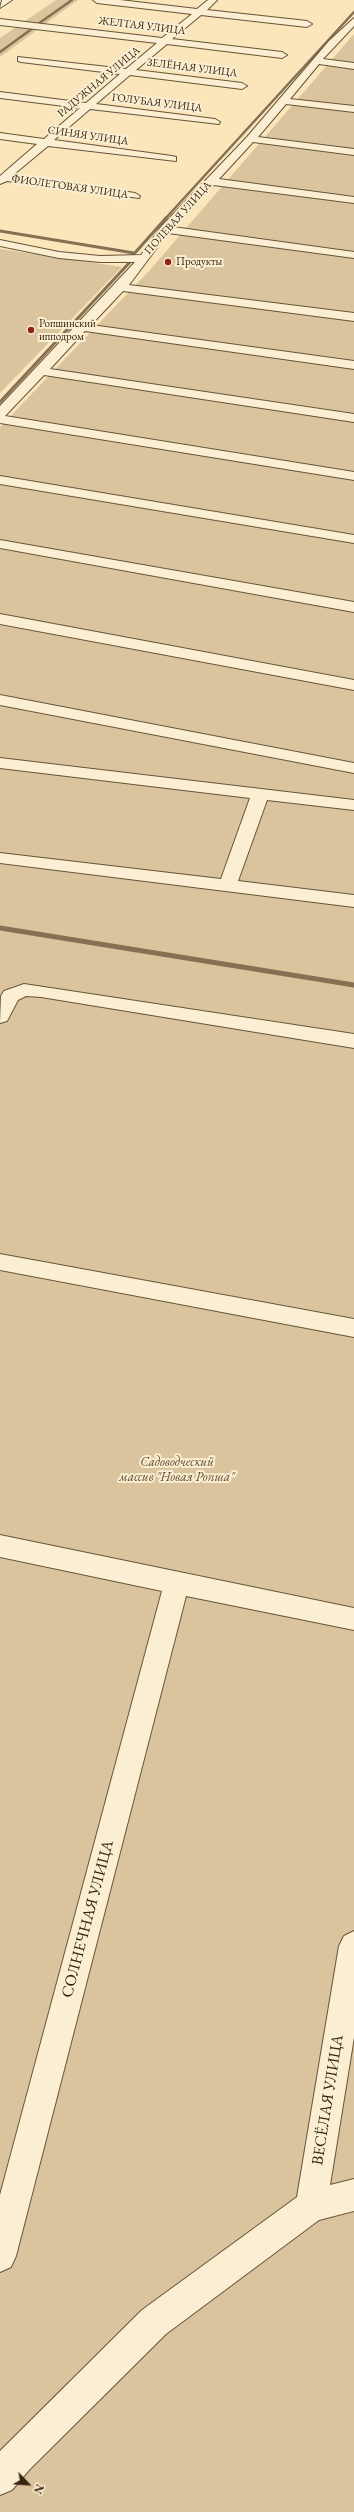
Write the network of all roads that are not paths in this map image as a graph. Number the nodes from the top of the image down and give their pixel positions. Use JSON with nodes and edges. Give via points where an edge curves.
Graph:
{"nodes":[{"id":1,"x":8,"y":0,"type":"edge"},
{"id":2,"x":97,"y":0,"type":"edge"},
{"id":3,"x":213,"y":0,"type":"edge"},
{"id":4,"x":0,"y":5,"type":"edge"},
{"id":5,"x":199,"y":12,"type":"junction"},
{"id":6,"x":0,"y":22,"type":"edge"},
{"id":7,"x":307,"y":24,"type":"dead end"},
{"id":8,"x":352,"y":26,"type":"edge"},
{"id":9,"x":165,"y":41,"type":"junction"},
{"id":10,"x":282,"y":55,"type":"dead end"},
{"id":11,"x":21,"y":59,"type":"dead end"},
{"id":12,"x":317,"y":61,"type":"junction"},
{"id":13,"x":354,"y":66,"type":"edge"},
{"id":14,"x":128,"y":72,"type":"junction"},
{"id":15,"x":242,"y":86,"type":"dead end"},
{"id":16,"x":0,"y":95,"type":"edge"},
{"id":17,"x":282,"y":101,"type":"junction"},
{"id":18,"x":88,"y":106,"type":"junction"},
{"id":19,"x":354,"y":109,"type":"edge"},
{"id":20,"x":215,"y":122,"type":"dead end"},
{"id":21,"x":0,"y":136,"type":"edge"},
{"id":22,"x":251,"y":139,"type":"junction"},
{"id":23,"x":46,"y":142,"type":"junction"},
{"id":24,"x":354,"y":152,"type":"edge"},
{"id":25,"x":172,"y":159,"type":"dead end"},
{"id":26,"x":2,"y":179,"type":"edge"},
{"id":27,"x":211,"y":181,"type":"junction"},
{"id":28,"x":135,"y":196,"type":"dead end"},
{"id":29,"x":354,"y":200,"type":"edge"},
{"id":30,"x":165,"y":229,"type":"junction"},
{"id":31,"x":0,"y":243,"type":"edge"},
{"id":32,"x":354,"y":255,"type":"edge"},
{"id":33,"x":142,"y":258,"type":"junction"},
{"id":34,"x":120,"y":287,"type":"junction"},
{"id":35,"x":354,"y":317,"type":"edge"},
{"id":36,"x":82,"y":327,"type":"junction"},
{"id":37,"x":354,"y":365,"type":"edge"},
{"id":38,"x":40,"y":371,"type":"junction"},
{"id":39,"x":0,"y":414,"type":"edge"},
{"id":40,"x":354,"y":418,"type":"edge"},
{"id":41,"x":0,"y":419,"type":"edge"},
{"id":42,"x":354,"y":476,"type":"edge"},
{"id":43,"x":0,"y":480,"type":"edge"},
{"id":44,"x":354,"y":539,"type":"edge"},
{"id":45,"x":0,"y":544,"type":"edge"},
{"id":46,"x":354,"y":607,"type":"edge"},
{"id":47,"x":0,"y":619,"type":"edge"},
{"id":48,"x":354,"y":685,"type":"edge"},
{"id":49,"x":0,"y":700,"type":"edge"},
{"id":50,"x":0,"y":763,"type":"edge"},
{"id":51,"x":354,"y":768,"type":"edge"},
{"id":52,"x":260,"y":794,"type":"junction"},
{"id":53,"x":354,"y":805,"type":"edge"},
{"id":54,"x":0,"y":858,"type":"edge"},
{"id":55,"x":227,"y":887,"type":"junction"},
{"id":56,"x":354,"y":901,"type":"edge"},
{"id":57,"x":0,"y":1016,"type":"edge"},
{"id":58,"x":354,"y":1041,"type":"edge"},
{"id":59,"x":0,"y":1262,"type":"edge"},
{"id":60,"x":354,"y":1328,"type":"edge"},
{"id":61,"x":0,"y":1546,"type":"edge"},
{"id":62,"x":177,"y":1583,"type":"junction"},
{"id":63,"x":354,"y":1618,"type":"edge"},
{"id":64,"x":354,"y":1946,"type":"edge"},
{"id":65,"x":354,"y":2195,"type":"edge"},
{"id":66,"x":311,"y":2206,"type":"junction"},
{"id":67,"x":0,"y":2256,"type":"edge"},
{"id":68,"x":0,"y":2478,"type":"edge"}],
"edges":[{"from":1,"to":4,"type":"street"},
{"from":2,"to":5,"type":"street"},
{"from":3,"to":5,"type":"street","name":"РАДУЖНАЯ УЛИЦА"},
{"from":5,"to":7,"type":"street"},
{"from":5,"to":9,"type":"street","name":"РАДУЖНАЯ УЛИЦА"},
{"from":6,"to":9,"type":"street","name":"ЖЕЛТАЯ УЛИЦА"},
{"from":8,"to":12,"type":"street","name":"ПОЛЕВАЯ УЛИЦА"},
{"from":9,"to":10,"type":"street","name":"ЖЕЛТАЯ УЛИЦА"},
{"from":9,"to":14,"type":"street","name":"РАДУЖНАЯ УЛИЦА"},
{"from":11,"to":14,"type":"street","name":"ЗЕЛЁНАЯ УЛИЦА"},
{"from":12,"to":13,"type":"street"},
{"from":12,"to":17,"type":"street","name":"ПОЛЕВАЯ УЛИЦА"},
{"from":14,"to":15,"type":"street","name":"ЗЕЛЁНАЯ УЛИЦА"},
{"from":14,"to":18,"type":"street","name":"РАДУЖНАЯ УЛИЦА"},
{"from":16,"to":18,"type":"street","name":"ГОЛУБАЯ УЛИЦА"},
{"from":17,"to":19,"type":"street"},
{"from":17,"to":22,"type":"street","name":"ПОЛЕВАЯ УЛИЦА"},
{"from":18,"to":20,"type":"street","name":"ГОЛУБАЯ УЛИЦА"},
{"from":18,"to":23,"type":"street","name":"РАДУЖНАЯ УЛИЦА"},
{"from":21,"to":23,"type":"street","name":"СИНЯЯ УЛИЦА"},
{"from":22,"to":24,"type":"street"},
{"from":22,"to":27,"type":"street","name":"ПОЛЕВАЯ УЛИЦА"},
{"from":23,"to":25,"type":"street","name":"СИНЯЯ УЛИЦА"},
{"from":23,"to":26,"type":"street","name":"РАДУЖНАЯ УЛИЦА"},
{"from":26,"to":28,"type":"street","name":"ФИОЛЕТОВАЯ УЛИЦА"},
{"from":27,"to":29,"type":"street"},
{"from":27,"to":30,"type":"street","name":"ПОЛЕВАЯ УЛИЦА"},
{"from":30,"to":32,"type":"street"},
{"from":30,"to":33,"type":"street","name":"ПОЛЕВАЯ УЛИЦА"},
{"from":31,"to":33,"type":"street","via":[[66,256],[100,259]]},
{"from":33,"to":34,"type":"street","name":"ПОЛЕВАЯ УЛИЦА"},
{"from":34,"to":35,"type":"street"},
{"from":34,"to":36,"type":"street","name":"ПОЛЕВАЯ УЛИЦА"},
{"from":36,"to":37,"type":"street"},
{"from":36,"to":38,"type":"street","name":"ПОЛЕВАЯ УЛИЦА"},
{"from":38,"to":39,"type":"street","name":"ПОЛЕВАЯ УЛИЦА"},
{"from":38,"to":40,"type":"street"},
{"from":41,"to":42,"type":"street"},
{"from":43,"to":44,"type":"street"},
{"from":45,"to":46,"type":"street"},
{"from":47,"to":48,"type":"street"},
{"from":49,"to":51,"type":"street"},
{"from":50,"to":52,"type":"street"},
{"from":52,"to":53,"type":"street"},
{"from":52,"to":55,"type":"street"},
{"from":54,"to":55,"type":"street"},
{"from":55,"to":56,"type":"street"},
{"from":57,"to":58,"type":"street","via":[[10,996],[24,990],[41,991]]},
{"from":59,"to":60,"type":"street"},
{"from":61,"to":62,"type":"street"},
{"from":62,"to":63,"type":"street"},
{"from":62,"to":67,"type":"street","name":"СОЛНЕЧНАЯ УЛИЦА"},
{"from":64,"to":66,"type":"street","name":"ВЕСЁЛАЯ УЛИЦА"},
{"from":65,"to":66,"type":"street"},
{"from":66,"to":68,"type":"street","via":[[154,2322]]}]}
